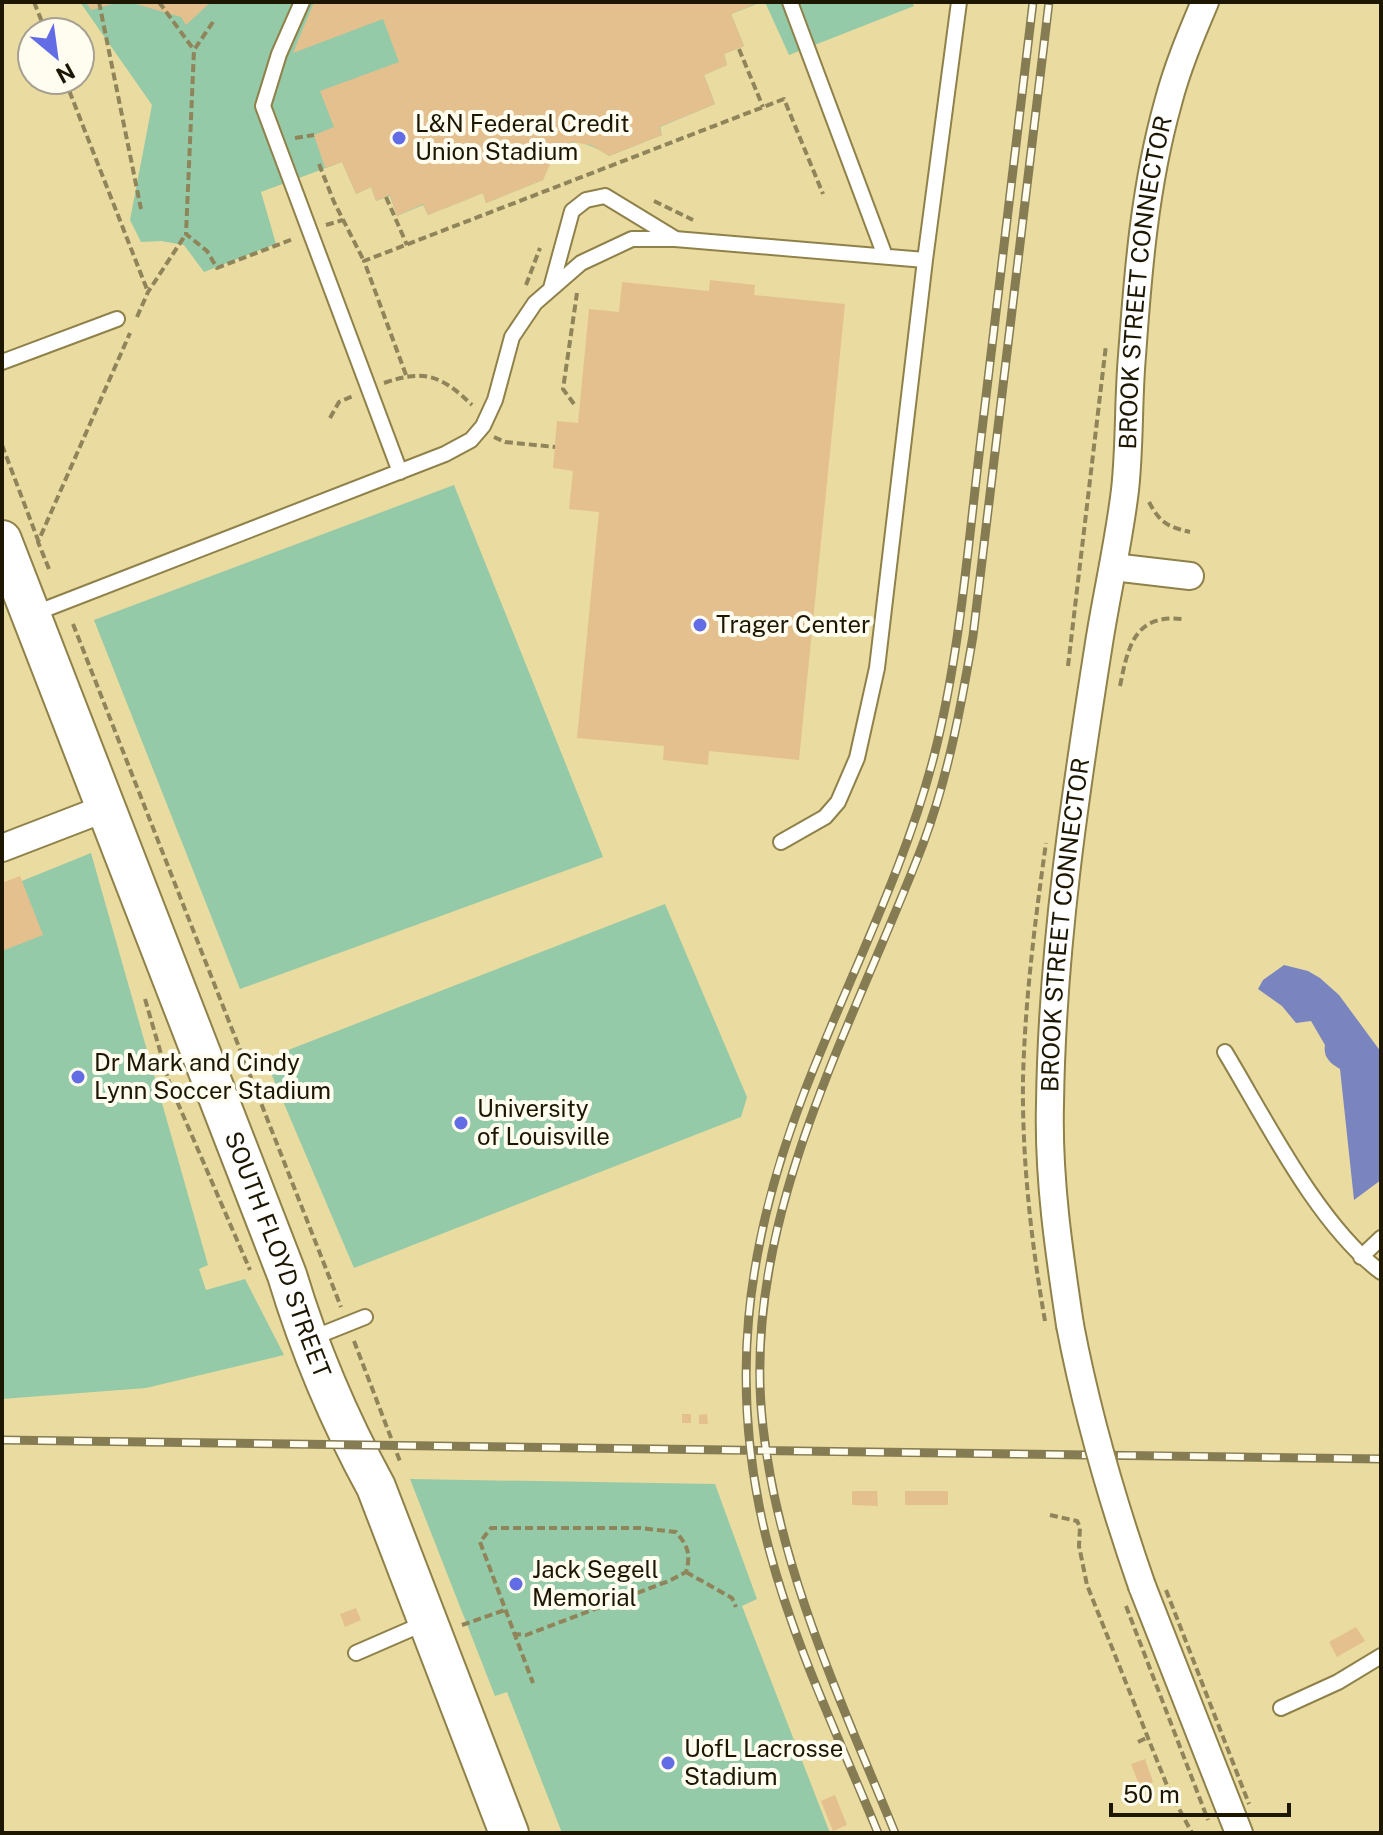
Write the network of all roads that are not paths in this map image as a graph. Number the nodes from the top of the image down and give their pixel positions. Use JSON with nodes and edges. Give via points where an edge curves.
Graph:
{"nodes":[{"id":1,"x":302,"y":2,"type":"edge"},
{"id":2,"x":790,"y":2,"type":"edge"},
{"id":3,"x":959,"y":2,"type":"edge"},
{"id":4,"x":1205,"y":2,"type":"edge"},
{"id":5,"x":675,"y":239,"type":"junction"},
{"id":6,"x":885,"y":256,"type":"junction"},
{"id":7,"x":925,"y":260,"type":"junction"},
{"id":8,"x":551,"y":288,"type":"junction"},
{"id":9,"x":117,"y":319,"type":"dead end"},
{"id":10,"x":2,"y":362,"type":"edge"},
{"id":11,"x":400,"y":472,"type":"junction"},
{"id":12,"x":20,"y":541,"type":"edge"},
{"id":13,"x":1113,"y":567,"type":"junction"},
{"id":14,"x":1190,"y":576,"type":"dead end"},
{"id":15,"x":25,"y":588,"type":"edge"},
{"id":16,"x":106,"y":808,"type":"junction"},
{"id":17,"x":781,"y":842,"type":"dead end"},
{"id":18,"x":2,"y":848,"type":"edge"},
{"id":19,"x":1225,"y":1052,"type":"dead end"},
{"id":20,"x":1381,"y":1238,"type":"edge"},
{"id":21,"x":1361,"y":1257,"type":"junction"},
{"id":22,"x":1381,"y":1272,"type":"edge"},
{"id":23,"x":365,"y":1317,"type":"dead end"},
{"id":24,"x":310,"y":1339,"type":"junction"},
{"id":25,"x":444,"y":1624,"type":"junction"},
{"id":26,"x":356,"y":1653,"type":"dead end"},
{"id":27,"x":1381,"y":1656,"type":"edge"},
{"id":28,"x":1281,"y":1708,"type":"dead end"},
{"id":29,"x":1241,"y":1820,"type":"edge"},
{"id":30,"x":509,"y":1833,"type":"edge"}],
"edges":[{"from":1,"to":11,"type":"lane","via":[[263,106]]},
{"from":2,"to":6,"type":"lane"},
{"from":3,"to":7,"type":"lane"},
{"from":4,"to":13,"type":"street","name":"BROOK STREET CONNECTOR","via":[[1168,101],[1142,235],[1130,435]]},
{"from":5,"to":6,"type":"lane"},
{"from":5,"to":8,"type":"lane","via":[[632,239],[581,263]]},
{"from":5,"to":8,"type":"lane","via":[[605,196],[586,200],[572,211]]},
{"from":6,"to":7,"type":"lane"},
{"from":7,"to":17,"type":"lane","via":[[877,668],[857,758],[838,802],[825,817]]},
{"from":8,"to":11,"type":"lane","via":[[512,337],[483,426],[471,440]]},
{"from":9,"to":10,"type":"lane"},
{"from":11,"to":15,"type":"lane"},
{"from":12,"to":15,"type":"street","name":"SOUTH FLOYD STREET"},
{"from":13,"to":14,"type":"street"},
{"from":13,"to":29,"type":"street","name":"BROOK STREET CONNECTOR","bridge":true,"via":[[1055,975],[1049,1107],[1054,1203],[1084,1396],[1121,1526]]},
{"from":15,"to":16,"type":"street","name":"SOUTH FLOYD STREET"},
{"from":16,"to":18,"type":"street"},
{"from":16,"to":24,"type":"street","name":"SOUTH FLOYD STREET"},
{"from":19,"to":21,"type":"lane","via":[[1311,1193]]},
{"from":20,"to":21,"type":"lane"},
{"from":21,"to":22,"type":"lane"},
{"from":23,"to":24,"type":"lane"},
{"from":24,"to":25,"type":"street","name":"SOUTH FLOYD STREET","via":[[352,1444]]},
{"from":25,"to":26,"type":"lane"},
{"from":25,"to":30,"type":"street","name":"SOUTH FLOYD STREET"},
{"from":27,"to":28,"type":"lane"}]}
